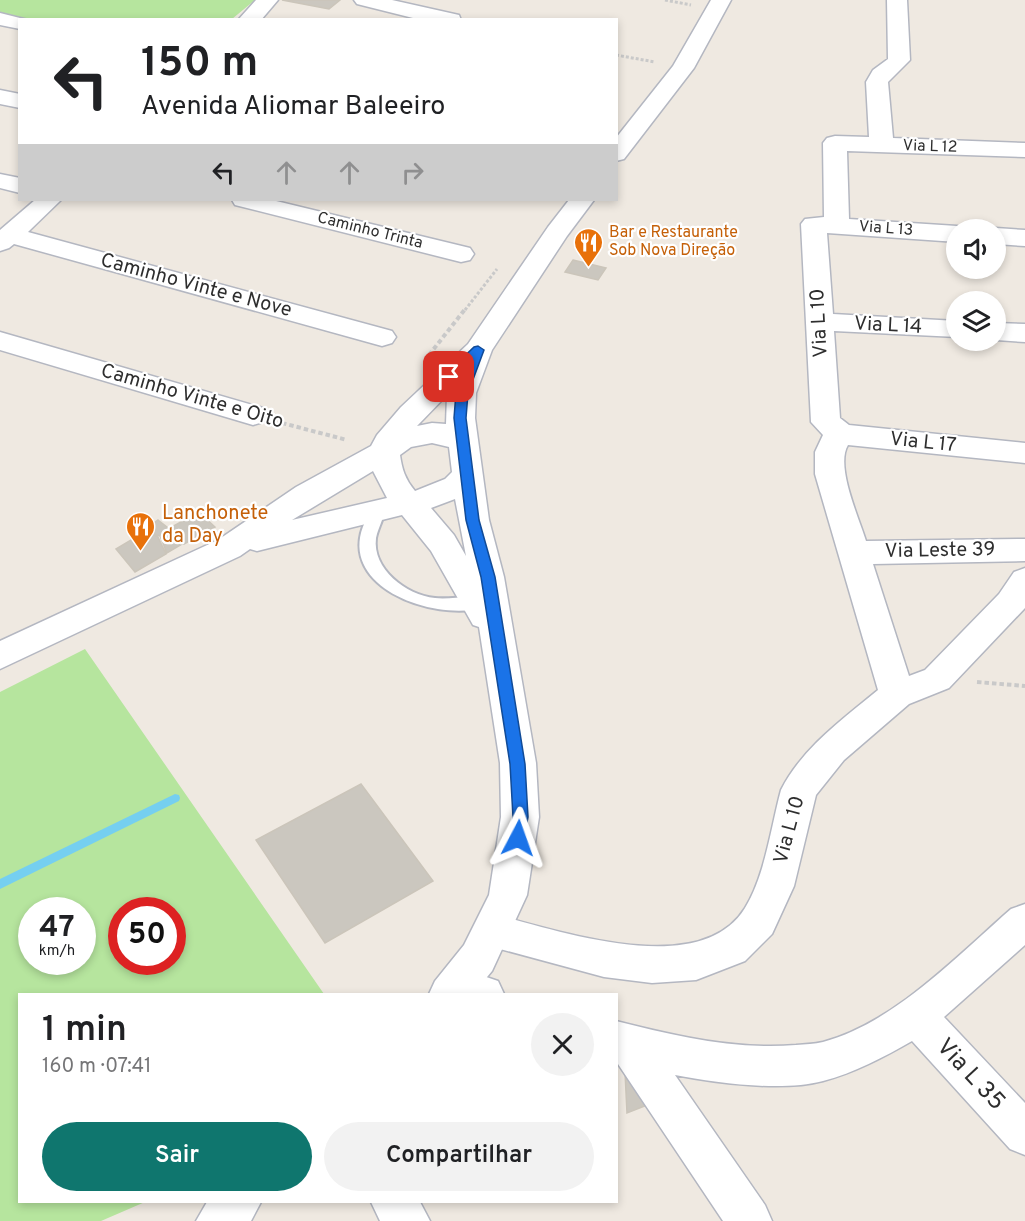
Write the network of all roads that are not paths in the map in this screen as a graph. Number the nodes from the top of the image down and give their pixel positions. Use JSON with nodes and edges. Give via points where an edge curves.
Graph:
{"nodes":[{"id":1,"x":268,"y":0,"type":"edge"},
{"id":2,"x":364,"y":0,"type":"edge"},
{"id":3,"x":721,"y":0,"type":"edge"},
{"id":4,"x":897,"y":0,"type":"edge"},
{"id":5,"x":250,"y":18,"type":"edge"},
{"id":6,"x":442,"y":18,"type":"edge"},
{"id":7,"x":0,"y":19,"type":"edge"},
{"id":8,"x":18,"y":23,"type":"edge"},
{"id":9,"x":0,"y":97,"type":"edge"},
{"id":10,"x":18,"y":101,"type":"edge"},
{"id":11,"x":835,"y":143,"type":"joint"},
{"id":12,"x":882,"y":146,"type":"junction"},
{"id":13,"x":1025,"y":150,"type":"edge"},
{"id":14,"x":618,"y":151,"type":"edge"},
{"id":15,"x":0,"y":181,"type":"edge"},
{"id":16,"x":18,"y":186,"type":"edge"},
{"id":17,"x":48,"y":201,"type":"edge"},
{"id":18,"x":248,"y":201,"type":"edge"},
{"id":19,"x":581,"y":201,"type":"edge"},
{"id":20,"x":826,"y":225,"type":"junction"},
{"id":21,"x":946,"y":233,"type":"edge"},
{"id":22,"x":1006,"y":237,"type":"edge"},
{"id":23,"x":1025,"y":238,"type":"edge"},
{"id":24,"x":5,"y":239,"type":"edge"},
{"id":25,"x":461,"y":254,"type":"dead end"},
{"id":26,"x":819,"y":322,"type":"junction"},
{"id":27,"x":946,"y":328,"type":"edge"},
{"id":28,"x":1006,"y":332,"type":"edge"},
{"id":29,"x":1025,"y":333,"type":"edge"},
{"id":30,"x":382,"y":337,"type":"dead end"},
{"id":31,"x":0,"y":341,"type":"edge"},
{"id":32,"x":478,"y":350,"type":"junction"},
{"id":33,"x":253,"y":415,"type":"road end"},
{"id":34,"x":834,"y":428,"type":"junction"},
{"id":35,"x":464,"y":442,"type":"junction"},
{"id":36,"x":385,"y":451,"type":"junction"},
{"id":37,"x":1025,"y":453,"type":"edge"},
{"id":38,"x":467,"y":475,"type":"junction"},
{"id":39,"x":409,"y":504,"type":"junction"},
{"id":40,"x":364,"y":519,"type":"junction"},
{"id":41,"x":443,"y":543,"type":"junction"},
{"id":42,"x":229,"y":548,"type":"junction"},
{"id":43,"x":1025,"y":550,"type":"edge"},
{"id":44,"x":854,"y":553,"type":"junction"},
{"id":45,"x":1025,"y":580,"type":"edge"},
{"id":46,"x":480,"y":603,"type":"junction"},
{"id":47,"x":498,"y":643,"type":"junction"},
{"id":48,"x":0,"y":656,"type":"edge"},
{"id":49,"x":897,"y":694,"type":"junction"},
{"id":50,"x":1025,"y":921,"type":"edge"},
{"id":51,"x":492,"y":931,"type":"junction"},
{"id":52,"x":464,"y":992,"type":"edge"},
{"id":53,"x":916,"y":1016,"type":"junction"},
{"id":54,"x":623,"y":1042,"type":"edge"},
{"id":55,"x":1025,"y":1134,"type":"edge"},
{"id":56,"x":237,"y":1203,"type":"edge"},
{"id":57,"x":394,"y":1203,"type":"edge"},
{"id":58,"x":219,"y":1221,"type":"edge"},
{"id":59,"x":406,"y":1221,"type":"edge"},
{"id":60,"x":749,"y":1221,"type":"edge"}],
"edges":[{"from":1,"to":5,"type":"street"},
{"from":2,"to":6,"type":"street"},
{"from":3,"to":14,"type":"street","via":[[683,68]]},
{"from":4,"to":12,"type":"street","via":[[899,60],[880,74],[876,82]]},
{"from":7,"to":8,"type":"street"},
{"from":9,"to":10,"type":"street"},
{"from":11,"to":12,"type":"street","name":"Via L 12"},
{"from":11,"to":20,"type":"street","name":"Via L 10"},
{"from":12,"to":13,"type":"street","name":"Via L 12"},
{"from":15,"to":16,"type":"street"},
{"from":17,"to":24,"type":"street"},
{"from":18,"to":25,"type":"street","name":"Caminho Trinta"},
{"from":19,"to":32,"type":"street"},
{"from":20,"to":21,"type":"street","name":"Via L 13"},
{"from":20,"to":26,"type":"street","name":"Via L 10"},
{"from":22,"to":23,"type":"street"},
{"from":24,"to":30,"type":"street","name":"Caminho Vinte e Nove"},
{"from":26,"to":27,"type":"street","name":"Via L 14"},
{"from":26,"to":34,"type":"street","name":"Via L 10"},
{"from":28,"to":29,"type":"street"},
{"from":31,"to":33,"type":"street","name":"Caminho Vinte e Oito"},
{"from":32,"to":35,"type":"street","via":[[462,393],[460,418]]},
{"from":32,"to":36,"type":"street","via":[[411,414],[387,442]]},
{"from":34,"to":37,"type":"street","name":"Via L 17"},
{"from":34,"to":44,"type":"street","via":[[828,460],[830,474]]},
{"from":35,"to":36,"type":"street","via":[[447,434],[415,435]]},
{"from":35,"to":38,"type":"street"},
{"from":36,"to":39,"type":"street","via":[[394,486]]},
{"from":36,"to":42,"type":"street","via":[[307,495]]},
{"from":38,"to":39,"type":"street","via":[[446,492]]},
{"from":38,"to":47,"type":"street"},
{"from":39,"to":40,"type":"street"},
{"from":39,"to":41,"type":"street"},
{"from":40,"to":41,"type":"street","via":[[395,523]]},
{"from":40,"to":42,"type":"street","via":[[285,532]]},
{"from":40,"to":46,"type":"lane","via":[[370,556],[384,580],[412,599],[427,603]]},
{"from":41,"to":46,"type":"street"},
{"from":42,"to":48,"type":"street"},
{"from":43,"to":44,"type":"street","name":"Via Leste 39"},
{"from":44,"to":49,"type":"street"},
{"from":45,"to":49,"type":"street","via":[[1011,603],[937,679]]},
{"from":46,"to":47,"type":"street"},
{"from":47,"to":51,"type":"street","via":[[518,764],[520,817],[508,895]]},
{"from":49,"to":51,"type":"street","name":"Via L 10","via":[[831,750],[799,790],[775,886],[758,922],[731,948],[696,962],[652,965],[604,959]]},
{"from":50,"to":53,"type":"street"},
{"from":51,"to":52,"type":"street"},
{"from":53,"to":54,"type":"street","via":[[867,1045],[822,1062],[778,1066],[677,1056]]},
{"from":53,"to":55,"type":"street","name":"Via L 35"},
{"from":54,"to":60,"type":"street"},
{"from":56,"to":58,"type":"street"},
{"from":57,"to":59,"type":"street"}]}
